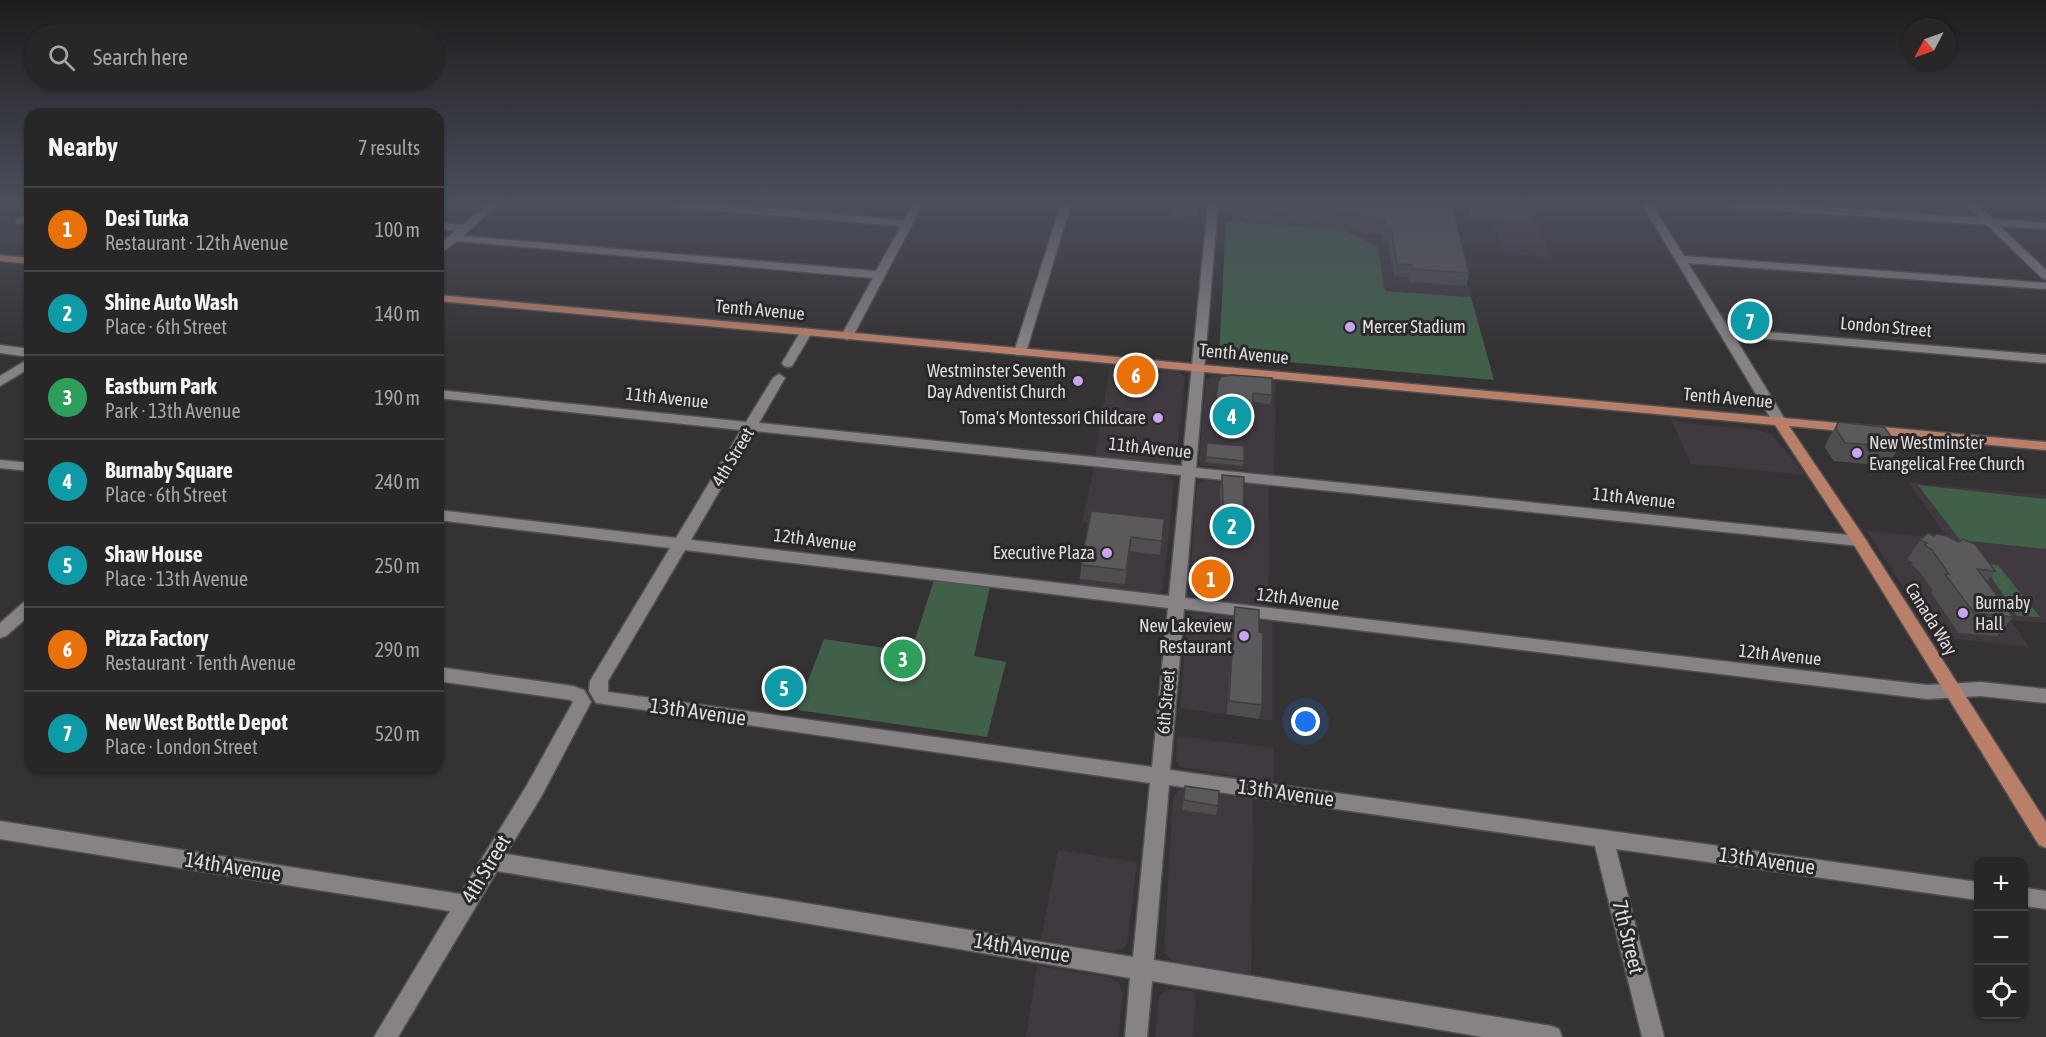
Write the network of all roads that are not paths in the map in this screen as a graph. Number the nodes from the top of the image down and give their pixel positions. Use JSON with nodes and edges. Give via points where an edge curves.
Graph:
{"nodes":[{"id":1,"x":620,"y":252,"type":"edge"},
{"id":2,"x":892,"y":252,"type":"edge"},
{"id":3,"x":1051,"y":252,"type":"edge"},
{"id":4,"x":1209,"y":252,"type":"edge"},
{"id":5,"x":1675,"y":252,"type":"edge"},
{"id":6,"x":2022,"y":252,"type":"edge"},
{"id":7,"x":0,"y":258,"type":"edge"},
{"id":8,"x":1679,"y":259,"type":"junction"},
{"id":9,"x":24,"y":260,"type":"edge"},
{"id":10,"x":880,"y":275,"type":"junction"},
{"id":11,"x":2046,"y":276,"type":"edge"},
{"id":12,"x":2046,"y":286,"type":"edge"},
{"id":13,"x":444,"y":299,"type":"edge"},
{"id":14,"x":806,"y":332,"type":"junction"},
{"id":15,"x":1724,"y":332,"type":"junction"},
{"id":16,"x":847,"y":336,"type":"junction"},
{"id":17,"x":0,"y":349,"type":"edge"},
{"id":18,"x":24,"y":352,"type":"edge"},
{"id":19,"x":1020,"y":352,"type":"junction"},
{"id":20,"x":2046,"y":359,"type":"edge"},
{"id":21,"x":788,"y":363,"type":"dead end"},
{"id":22,"x":24,"y":366,"type":"edge"},
{"id":23,"x":1198,"y":368,"type":"junction"},
{"id":24,"x":779,"y":378,"type":"dead end"},
{"id":25,"x":0,"y":382,"type":"edge"},
{"id":26,"x":444,"y":395,"type":"edge"},
{"id":27,"x":1779,"y":421,"type":"junction"},
{"id":28,"x":751,"y":426,"type":"junction"},
{"id":29,"x":2046,"y":446,"type":"edge"},
{"id":30,"x":0,"y":464,"type":"edge"},
{"id":31,"x":24,"y":466,"type":"edge"},
{"id":32,"x":1187,"y":471,"type":"junction"},
{"id":33,"x":444,"y":516,"type":"edge"},
{"id":34,"x":1859,"y":541,"type":"junction"},
{"id":35,"x":680,"y":543,"type":"junction"},
{"id":36,"x":1175,"y":603,"type":"junction"},
{"id":37,"x":15,"y":620,"type":"edge"},
{"id":38,"x":0,"y":632,"type":"edge"},
{"id":39,"x":444,"y":675,"type":"edge"},
{"id":40,"x":1953,"y":690,"type":"junction"},
{"id":41,"x":589,"y":695,"type":"junction"},
{"id":42,"x":2046,"y":696,"type":"edge"},
{"id":43,"x":1160,"y":775,"type":"junction"},
{"id":44,"x":0,"y":830,"type":"edge"},
{"id":45,"x":1603,"y":838,"type":"junction"},
{"id":46,"x":2046,"y":839,"type":"edge"},
{"id":47,"x":492,"y":861,"type":"junction"},
{"id":48,"x":1974,"y":890,"type":"edge"},
{"id":49,"x":2028,"y":898,"type":"edge"},
{"id":50,"x":2046,"y":900,"type":"edge"},
{"id":51,"x":465,"y":904,"type":"junction"},
{"id":52,"x":1142,"y":969,"type":"junction"},
{"id":53,"x":385,"y":1037,"type":"edge"},
{"id":54,"x":1136,"y":1037,"type":"edge"},
{"id":55,"x":1551,"y":1037,"type":"edge"},
{"id":56,"x":1653,"y":1037,"type":"edge"}],
"edges":[{"from":1,"to":10,"type":"street"},
{"from":2,"to":10,"type":"street"},
{"from":3,"to":19,"type":"street"},
{"from":4,"to":23,"type":"street","name":"6th Street"},
{"from":5,"to":8,"type":"street"},
{"from":6,"to":11,"type":"street"},
{"from":7,"to":9,"type":"main road"},
{"from":8,"to":12,"type":"street"},
{"from":8,"to":15,"type":"street"},
{"from":10,"to":16,"type":"street"},
{"from":13,"to":14,"type":"main road","name":"Tenth Avenue"},
{"from":14,"to":16,"type":"main road","name":"Tenth Avenue"},
{"from":14,"to":21,"type":"street"},
{"from":15,"to":20,"type":"street","name":"London Street"},
{"from":15,"to":27,"type":"street"},
{"from":16,"to":19,"type":"main road","name":"Tenth Avenue"},
{"from":17,"to":18,"type":"street"},
{"from":19,"to":23,"type":"main road","name":"Tenth Avenue"},
{"from":22,"to":25,"type":"street"},
{"from":23,"to":27,"type":"main road","name":"Tenth Avenue"},
{"from":23,"to":32,"type":"street","name":"6th Street"},
{"from":24,"to":28,"type":"street","name":"4th Street"},
{"from":26,"to":28,"type":"street","name":"11th Avenue"},
{"from":27,"to":29,"type":"main road","name":"Tenth Avenue"},
{"from":27,"to":34,"type":"main road","name":"Canada Way"},
{"from":28,"to":32,"type":"street","name":"11th Avenue"},
{"from":28,"to":35,"type":"street","name":"4th Street"},
{"from":30,"to":31,"type":"street"},
{"from":32,"to":34,"type":"street","name":"11th Avenue"},
{"from":32,"to":36,"type":"street","name":"6th Street"},
{"from":33,"to":35,"type":"street","name":"12th Avenue"},
{"from":34,"to":40,"type":"main road","name":"Canada Way"},
{"from":35,"to":36,"type":"street","name":"12th Avenue"},
{"from":35,"to":41,"type":"street","name":"4th Street"},
{"from":36,"to":40,"type":"street","name":"12th Avenue","via":[[1927,692]]},
{"from":36,"to":43,"type":"street","name":"6th Street"},
{"from":37,"to":38,"type":"street"},
{"from":39,"to":41,"type":"street","name":"13th Avenue"},
{"from":40,"to":42,"type":"street","name":"12th Avenue"},
{"from":40,"to":46,"type":"main road","name":"Canada Way"},
{"from":41,"to":43,"type":"street","name":"13th Avenue"},
{"from":41,"to":47,"type":"street","name":"4th Street"},
{"from":43,"to":45,"type":"street","name":"13th Avenue"},
{"from":43,"to":52,"type":"street","name":"6th Street"},
{"from":44,"to":51,"type":"street","name":"14th Avenue"},
{"from":45,"to":48,"type":"street","name":"13th Avenue"},
{"from":45,"to":56,"type":"street","name":"7th Street"},
{"from":47,"to":51,"type":"street","name":"4th Street"},
{"from":47,"to":52,"type":"street","name":"14th Avenue"},
{"from":49,"to":50,"type":"street"},
{"from":51,"to":53,"type":"street","name":"4th Street"},
{"from":52,"to":54,"type":"street","name":"6th Street"},
{"from":52,"to":55,"type":"street","name":"14th Avenue"}]}
